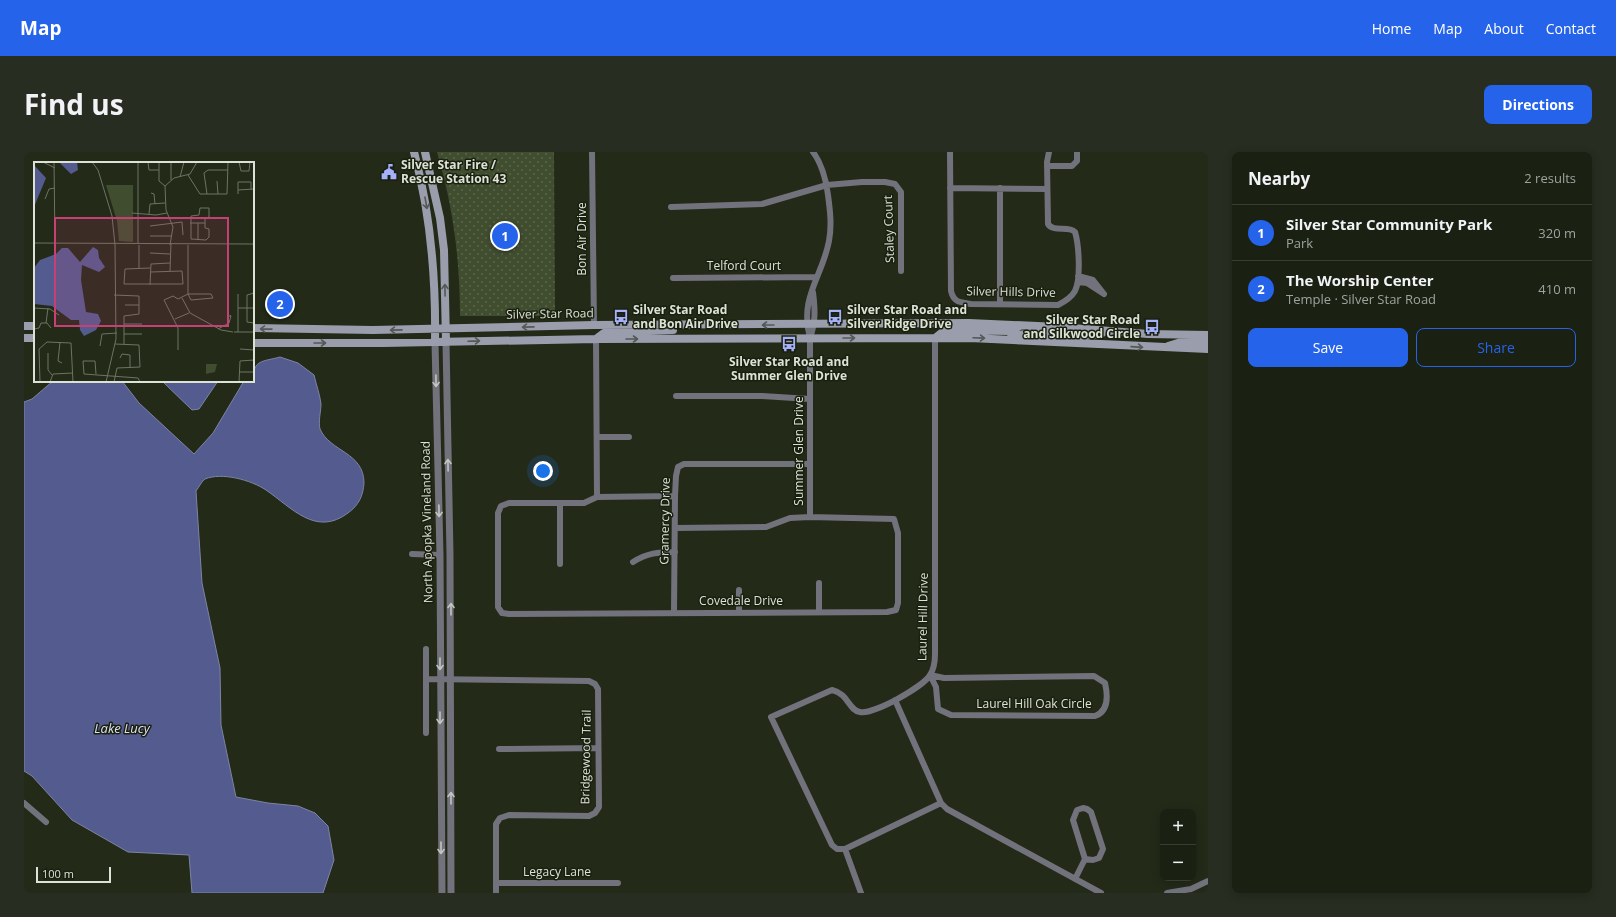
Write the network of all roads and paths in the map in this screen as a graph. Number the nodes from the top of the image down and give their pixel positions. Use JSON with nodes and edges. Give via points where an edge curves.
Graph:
{"nodes":[{"id":1,"x":414,"y":152,"type":"edge"},
{"id":2,"x":425,"y":152,"type":"edge"},
{"id":3,"x":592,"y":152,"type":"edge"},
{"id":4,"x":813,"y":152,"type":"edge"},
{"id":5,"x":950,"y":152,"type":"edge"},
{"id":6,"x":1049,"y":152,"type":"edge"},
{"id":7,"x":1077,"y":152,"type":"edge"},
{"id":8,"x":1047,"y":166,"type":"junction"},
{"id":9,"x":827,"y":185,"type":"junction"},
{"id":10,"x":950,"y":188,"type":"junction"},
{"id":11,"x":1000,"y":188,"type":"junction"},
{"id":12,"x":1047,"y":189,"type":"junction"},
{"id":13,"x":671,"y":206,"type":"dead end"},
{"id":14,"x":901,"y":271,"type":"dead end"},
{"id":15,"x":816,"y":277,"type":"junction"},
{"id":16,"x":673,"y":278,"type":"dead end"},
{"id":17,"x":1000,"y":304,"type":"junction"},
{"id":18,"x":594,"y":325,"type":"junction"},
{"id":19,"x":691,"y":325,"type":"junction"},
{"id":20,"x":811,"y":325,"type":"junction"},
{"id":21,"x":1023,"y":325,"type":"junction"},
{"id":22,"x":254,"y":328,"type":"edge"},
{"id":23,"x":435,"y":329,"type":"junction"},
{"id":24,"x":446,"y":329,"type":"junction"},
{"id":25,"x":1108,"y":331,"type":"junction"},
{"id":26,"x":1184,"y":335,"type":"junction"},
{"id":27,"x":1208,"y":335,"type":"edge"},
{"id":28,"x":810,"y":338,"type":"junction"},
{"id":29,"x":935,"y":338,"type":"junction"},
{"id":30,"x":596,"y":339,"type":"junction"},
{"id":31,"x":1007,"y":339,"type":"junction"},
{"id":32,"x":435,"y":342,"type":"junction"},
{"id":33,"x":446,"y":342,"type":"junction"},
{"id":34,"x":1208,"y":342,"type":"edge"},
{"id":35,"x":254,"y":343,"type":"edge"},
{"id":36,"x":1107,"y":345,"type":"junction"},
{"id":37,"x":1164,"y":348,"type":"junction"},
{"id":38,"x":1208,"y":349,"type":"edge"},
{"id":39,"x":676,"y":396,"type":"dead end"},
{"id":40,"x":810,"y":399,"type":"junction"},
{"id":41,"x":597,"y":437,"type":"junction"},
{"id":42,"x":629,"y":438,"type":"dead end"},
{"id":43,"x":810,"y":464,"type":"junction"},
{"id":44,"x":675,"y":496,"type":"junction"},
{"id":45,"x":598,"y":497,"type":"junction"},
{"id":46,"x":560,"y":504,"type":"junction"},
{"id":47,"x":810,"y":517,"type":"junction"},
{"id":48,"x":675,"y":528,"type":"junction"},
{"id":49,"x":675,"y":552,"type":"junction"},
{"id":50,"x":412,"y":554,"type":"dead end"},
{"id":51,"x":440,"y":555,"type":"junction"},
{"id":52,"x":633,"y":562,"type":"dead end"},
{"id":53,"x":560,"y":564,"type":"dead end"},
{"id":54,"x":819,"y":583,"type":"dead end"},
{"id":55,"x":739,"y":590,"type":"dead end"},
{"id":56,"x":674,"y":612,"type":"junction"},
{"id":57,"x":739,"y":612,"type":"junction"},
{"id":58,"x":819,"y":612,"type":"junction"},
{"id":59,"x":426,"y":649,"type":"dead end"},
{"id":60,"x":930,"y":675,"type":"junction"},
{"id":61,"x":426,"y":679,"type":"junction"},
{"id":62,"x":440,"y":679,"type":"junction"},
{"id":63,"x":451,"y":679,"type":"junction"},
{"id":64,"x":895,"y":700,"type":"junction"},
{"id":65,"x":426,"y":732,"type":"dead end"},
{"id":66,"x":598,"y":748,"type":"junction"},
{"id":67,"x":499,"y":749,"type":"dead end"},
{"id":68,"x":24,"y":803,"type":"edge"},
{"id":69,"x":941,"y":803,"type":"junction"},
{"id":70,"x":46,"y":822,"type":"dead end"},
{"id":71,"x":845,"y":849,"type":"junction"},
{"id":72,"x":1085,"y":859,"type":"junction"},
{"id":73,"x":1075,"y":879,"type":"junction"},
{"id":74,"x":1208,"y":882,"type":"edge"},
{"id":75,"x":496,"y":883,"type":"junction"},
{"id":76,"x":618,"y":883,"type":"dead end"},
{"id":77,"x":442,"y":893,"type":"edge"},
{"id":78,"x":452,"y":893,"type":"edge"},
{"id":79,"x":496,"y":893,"type":"edge"},
{"id":80,"x":861,"y":893,"type":"edge"},
{"id":81,"x":1101,"y":893,"type":"edge"},
{"id":82,"x":1167,"y":893,"type":"edge"}],
"edges":[{"from":1,"to":23,"type":"main road","name":"North Apopka Vineland Road","one_way":true,"via":[[431,231],[435,269]]},
{"from":24,"to":2,"type":"main road","name":"North Apopka Vineland Road","one_way":true,"via":[[444,250],[439,211]]},
{"from":3,"to":18,"type":"street","name":"Bon Air Drive"},
{"from":4,"to":9,"type":"street"},
{"from":5,"to":10,"type":"street","name":"Silver Hills Drive"},
{"from":6,"to":8,"type":"street","name":"Silver Hills Drive"},
{"from":7,"to":8,"type":"street","via":[[1077,161],[1072,166]]},
{"from":8,"to":12,"type":"street","name":"Silver Hills Drive"},
{"from":9,"to":13,"type":"street","via":[[762,204]]},
{"from":9,"to":14,"type":"street","name":"Staley Court","via":[[870,182],[895,184],[901,192]]},
{"from":9,"to":15,"type":"street","via":[[831,219],[829,241]]},
{"from":10,"to":11,"type":"street"},
{"from":10,"to":17,"type":"street","name":"Silver Hills Drive","via":[[953,299],[957,302]]},
{"from":11,"to":12,"type":"street"},
{"from":11,"to":17,"type":"street"},
{"from":12,"to":17,"type":"street","name":"Silver Hills Drive","via":[[1048,224],[1053,228],[1072,229],[1075,232],[1078,279],[1074,292],[1065,302],[1058,305]]},
{"from":15,"to":16,"type":"street","name":"Telford Court"},
{"from":15,"to":20,"type":"street","name":"Summer Glen Drive","via":[[812,288],[815,309]]},
{"from":18,"to":19,"type":"main road","name":"Silver Star Road"},
{"from":18,"to":24,"type":"main road","name":"Silver Star Road","one_way":true},
{"from":20,"to":19,"type":"main road","name":"Silver Star Road","one_way":true},
{"from":19,"to":30,"type":"main road","via":[[675,330],[604,333]]},
{"from":20,"to":21,"type":"main road","name":"Silver Star Road"},
{"from":20,"to":28,"type":"street","name":"Summer Glen Drive"},
{"from":21,"to":25,"type":"main road","name":"Silver Star Road"},
{"from":21,"to":29,"type":"main road","via":[[1010,331],[945,330]]},
{"from":23,"to":22,"type":"main road","name":"Silver Star Road","one_way":true},
{"from":23,"to":24,"type":"main road","name":"Silver Star Road"},
{"from":23,"to":32,"type":"main road","name":"North Apopka Vineland Road"},
{"from":24,"to":33,"type":"main road","name":"North Apopka Vineland Road"},
{"from":25,"to":26,"type":"main road","name":"Silver Star Road"},
{"from":25,"to":31,"type":"main road","via":[[1091,336],[1024,333]]},
{"from":26,"to":27,"type":"main road","name":"Silver Star Road"},
{"from":26,"to":36,"type":"main road","via":[[1166,340],[1121,337]]},
{"from":28,"to":29,"type":"main road","one_way":true},
{"from":30,"to":28,"type":"main road","one_way":true},
{"from":28,"to":40,"type":"street","name":"Summer Glen Drive"},
{"from":29,"to":31,"type":"main road","one_way":true},
{"from":29,"to":60,"type":"street","name":"Laurel Hill Drive","via":[[936,654]]},
{"from":33,"to":30,"type":"main road","one_way":true},
{"from":30,"to":41,"type":"street"},
{"from":31,"to":36,"type":"main road"},
{"from":32,"to":33,"type":"main road"},
{"from":35,"to":32,"type":"main road","one_way":true},
{"from":32,"to":51,"type":"street","name":"North Apopka Vineland Road","one_way":true},
{"from":63,"to":33,"type":"street","name":"North Apopka Vineland Road","one_way":true},
{"from":34,"to":37,"type":"main road","via":[[1182,342]]},
{"from":36,"to":37,"type":"main road","one_way":true},
{"from":37,"to":38,"type":"main road"},
{"from":39,"to":40,"type":"street"},
{"from":40,"to":43,"type":"street","name":"Summer Glen Drive"},
{"from":41,"to":42,"type":"street"},
{"from":41,"to":45,"type":"street"},
{"from":43,"to":44,"type":"street","name":"Gramercy Drive","via":[[684,464],[678,467]]},
{"from":43,"to":47,"type":"street","name":"Summer Glen Drive"},
{"from":44,"to":45,"type":"street"},
{"from":44,"to":48,"type":"street","name":"Gramercy Drive"},
{"from":45,"to":46,"type":"street","via":[[584,503]]},
{"from":46,"to":53,"type":"street"},
{"from":46,"to":56,"type":"street","name":"Covedale Drive","via":[[509,503],[501,506],[498,513],[498,607],[502,613]]},
{"from":47,"to":48,"type":"street","via":[[790,518],[766,527]]},
{"from":47,"to":58,"type":"street","name":"Covedale Drive","via":[[894,519],[898,533],[896,610]]},
{"from":48,"to":49,"type":"street","name":"Gramercy Drive"},
{"from":49,"to":52,"type":"street","via":[[652,553]]},
{"from":49,"to":56,"type":"street","name":"Gramercy Drive"},
{"from":50,"to":51,"type":"street"},
{"from":51,"to":62,"type":"street","name":"North Apopka Vineland Road","one_way":true},
{"from":54,"to":58,"type":"street"},
{"from":55,"to":57,"type":"street"},
{"from":56,"to":57,"type":"street","name":"Covedale Drive"},
{"from":57,"to":58,"type":"street","name":"Covedale Drive"},
{"from":59,"to":61,"type":"street"},
{"from":60,"to":60,"type":"street","name":"Laurel Hill Oak Circle","via":[[936,687],[938,709],[951,715],[1094,716],[1100,714],[1107,704],[1105,683],[1094,676],[944,678]]},
{"from":60,"to":64,"type":"street","name":"Laurel Hill Drive","via":[[925,682]]},
{"from":61,"to":62,"type":"street","name":"Bridgewood Trail"},
{"from":61,"to":65,"type":"street"},
{"from":62,"to":63,"type":"street","name":"Bridgewood Trail"},
{"from":62,"to":77,"type":"street","name":"North Apopka Vineland Road","one_way":true},
{"from":63,"to":66,"type":"street","name":"Bridgewood Trail","via":[[589,681],[598,689]]},
{"from":78,"to":63,"type":"street","name":"North Apopka Vineland Road","one_way":true},
{"from":64,"to":69,"type":"street"},
{"from":64,"to":71,"type":"street","name":"Laurel Hill Drive","via":[[866,712],[859,712],[853,709],[846,697],[832,690],[771,718],[832,845],[837,849]]},
{"from":66,"to":67,"type":"street"},
{"from":66,"to":75,"type":"street","name":"Bridgewood Trail","via":[[599,807],[595,813],[589,816],[500,818],[496,824]]},
{"from":68,"to":70,"type":"street"},
{"from":69,"to":71,"type":"street"},
{"from":69,"to":73,"type":"street","via":[[947,809]]},
{"from":71,"to":80,"type":"street"},
{"from":72,"to":72,"type":"street","via":[[1099,858],[1102,849],[1091,812],[1083,808],[1077,810],[1073,820]]},
{"from":72,"to":73,"type":"street"},
{"from":73,"to":81,"type":"street"},
{"from":74,"to":82,"type":"street","via":[[1191,889]]},
{"from":75,"to":76,"type":"street","name":"Legacy Lane"},
{"from":75,"to":79,"type":"street","name":"Bridgewood Trail"}]}
